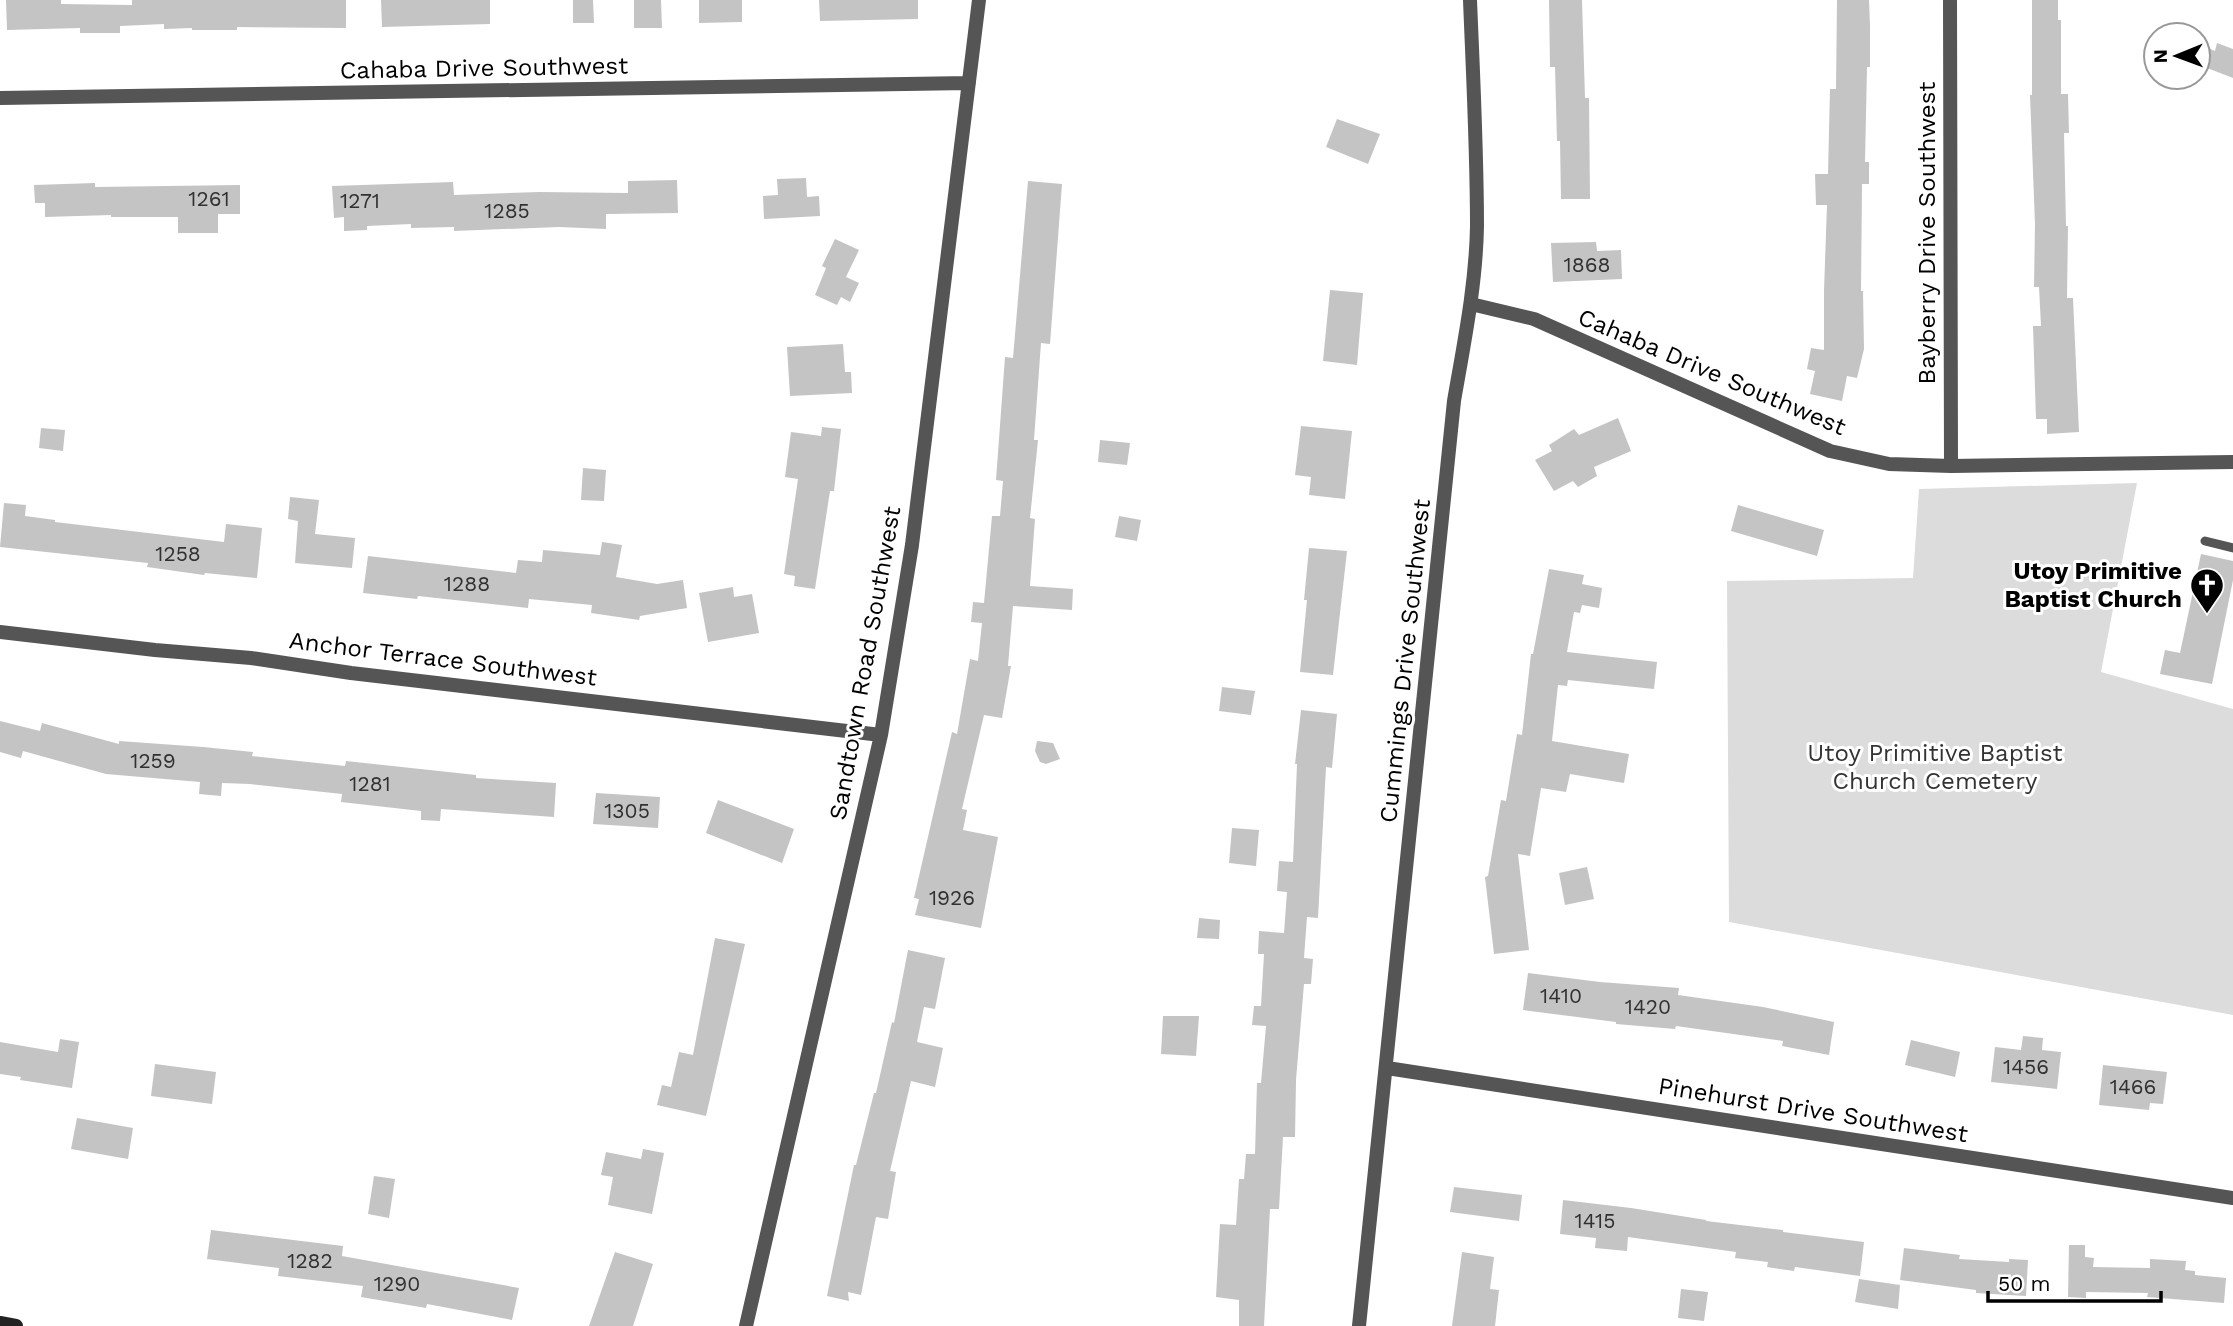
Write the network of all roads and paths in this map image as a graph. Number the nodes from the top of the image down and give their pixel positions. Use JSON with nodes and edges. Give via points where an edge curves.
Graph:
{"nodes":[{"id":1,"x":979,"y":0,"type":"edge"},
{"id":2,"x":1471,"y":0,"type":"edge"},
{"id":3,"x":1950,"y":0,"type":"edge"},
{"id":4,"x":969,"y":83,"type":"junction"},
{"id":5,"x":0,"y":98,"type":"edge"},
{"id":6,"x":1471,"y":304,"type":"junction"},
{"id":7,"x":2233,"y":463,"type":"edge"},
{"id":8,"x":1951,"y":466,"type":"junction"},
{"id":9,"x":2205,"y":541,"type":"dead end"},
{"id":10,"x":2233,"y":548,"type":"edge"},
{"id":11,"x":0,"y":632,"type":"edge"},
{"id":12,"x":880,"y":735,"type":"junction"},
{"id":13,"x":1387,"y":1068,"type":"junction"},
{"id":14,"x":2233,"y":1198,"type":"edge"},
{"id":15,"x":0,"y":1323,"type":"edge"},
{"id":16,"x":16,"y":1326,"type":"edge"},
{"id":17,"x":746,"y":1326,"type":"edge"},
{"id":18,"x":1359,"y":1326,"type":"edge"}],
"edges":[{"from":1,"to":4,"type":"street","name":"Sandtown Road Southwest"},
{"from":2,"to":6,"type":"street","name":"Cummings Drive Southwest","via":[[1477,226]]},
{"from":3,"to":8,"type":"street","name":"Bayberry Drive Southwest"},
{"from":4,"to":5,"type":"street","name":"Cahaba Drive Southwest"},
{"from":4,"to":12,"type":"street","name":"Sandtown Road Southwest","via":[[912,545]]},
{"from":6,"to":8,"type":"street","name":"Cahaba Drive Southwest","via":[[1534,319],[1829,451],[1889,464]]},
{"from":6,"to":13,"type":"street","name":"Cummings Drive Southwest","via":[[1454,401]]},
{"from":7,"to":8,"type":"street","name":"Cahaba Drive Southwest"},
{"from":9,"to":10,"type":"lane"},
{"from":11,"to":12,"type":"street","name":"Anchor Terrace Southwest","via":[[251,657],[351,673]]},
{"from":12,"to":17,"type":"street","name":"Sandtown Road Southwest"},
{"from":13,"to":14,"type":"street","name":"Pinehurst Drive Southwest"},
{"from":13,"to":18,"type":"street","name":"Cummings Drive Southwest"},
{"from":15,"to":16,"type":"street"}]}
